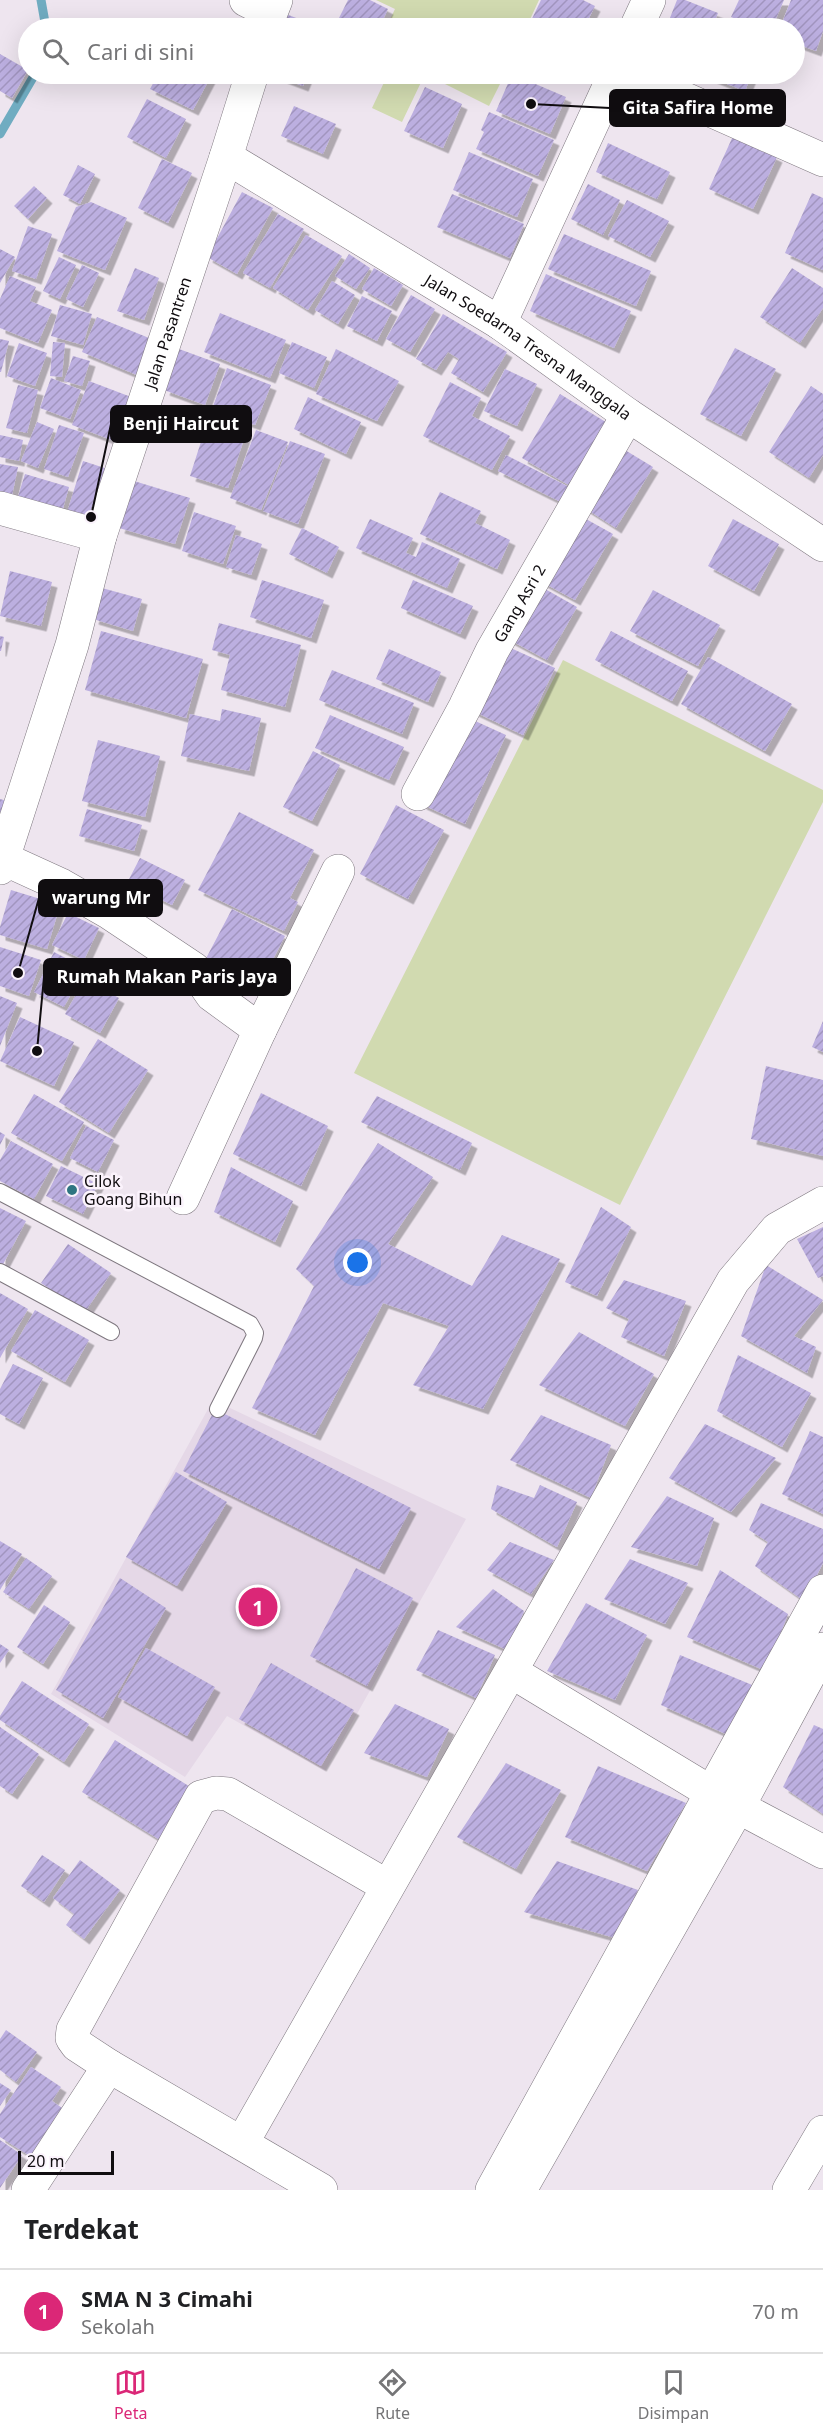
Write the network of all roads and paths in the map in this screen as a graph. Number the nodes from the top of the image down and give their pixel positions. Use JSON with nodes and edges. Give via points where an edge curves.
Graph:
{"nodes":[{"id":1,"x":649,"y":0,"type":"edge"},
{"id":2,"x":641,"y":18,"type":"edge"},
{"id":3,"x":249,"y":84,"type":"edge"},
{"id":4,"x":610,"y":84,"type":"edge"},
{"id":5,"x":652,"y":84,"type":"edge"},
{"id":6,"x":226,"y":157,"type":"junction"},
{"id":7,"x":823,"y":160,"type":"edge"},
{"id":8,"x":500,"y":322,"type":"junction"},
{"id":9,"x":628,"y":415,"type":"junction"},
{"id":10,"x":0,"y":508,"type":"edge"},
{"id":11,"x":100,"y":536,"type":"junction"},
{"id":12,"x":823,"y":546,"type":"edge"},
{"id":13,"x":418,"y":794,"type":"dead end"},
{"id":14,"x":2,"y":863,"type":"edge"},
{"id":15,"x":338,"y":870,"type":"dead end"},
{"id":16,"x":260,"y":1030,"type":"junction"},
{"id":17,"x":0,"y":1192,"type":"edge"},
{"id":18,"x":183,"y":1198,"type":"dead end"},
{"id":19,"x":823,"y":1203,"type":"edge"},
{"id":20,"x":0,"y":1272,"type":"edge"},
{"id":21,"x":111,"y":1332,"type":"dead end"},
{"id":22,"x":218,"y":1409,"type":"dead end"},
{"id":23,"x":823,"y":1591,"type":"edge"},
{"id":24,"x":823,"y":1650,"type":"edge"},
{"id":25,"x":512,"y":1672,"type":"junction"},
{"id":26,"x":725,"y":1800,"type":"junction"},
{"id":27,"x":823,"y":1851,"type":"edge"},
{"id":28,"x":387,"y":1887,"type":"junction"},
{"id":29,"x":109,"y":2066,"type":"junction"},
{"id":30,"x":823,"y":2132,"type":"edge"},
{"id":31,"x":242,"y":2144,"type":"junction"},
{"id":32,"x":796,"y":2187,"type":"edge"},
{"id":33,"x":28,"y":2190,"type":"edge"},
{"id":34,"x":321,"y":2190,"type":"edge"},
{"id":35,"x":492,"y":2190,"type":"edge"},
{"id":36,"x":520,"y":2190,"type":"edge"}],
"edges":[{"from":1,"to":2,"type":"street"},
{"from":3,"to":6,"type":"street","name":"Jalan Pasantren"},
{"from":4,"to":8,"type":"street"},
{"from":5,"to":7,"type":"street"},
{"from":6,"to":8,"type":"street","name":"Jalan Soedarna Tresna Manggala"},
{"from":6,"to":11,"type":"street","name":"Jalan Pasantren"},
{"from":8,"to":9,"type":"street","name":"Jalan Soedarna Tresna Manggala"},
{"from":9,"to":12,"type":"street","name":"Jalan Soedarna Tresna Manggala"},
{"from":9,"to":13,"type":"street","name":"Gang Asri 2","via":[[492,651]]},
{"from":10,"to":11,"type":"street"},
{"from":11,"to":14,"type":"street","name":"Jalan Pasantren","via":[[72,645]]},
{"from":14,"to":16,"type":"street","via":[[61,885],[110,913],[195,969],[212,995]]},
{"from":15,"to":16,"type":"street"},
{"from":16,"to":18,"type":"street"},
{"from":17,"to":22,"type":"lane","via":[[250,1324],[254,1338]]},
{"from":19,"to":25,"type":"street","via":[[777,1229],[733,1281]]},
{"from":20,"to":21,"type":"lane"},
{"from":23,"to":26,"type":"street"},
{"from":24,"to":26,"type":"street"},
{"from":25,"to":26,"type":"street"},
{"from":25,"to":28,"type":"street"},
{"from":26,"to":27,"type":"street"},
{"from":26,"to":35,"type":"street"},
{"from":26,"to":36,"type":"street"},
{"from":28,"to":29,"type":"street","via":[[228,1794],[201,1797],[73,2030],[72,2038],[77,2045]]},
{"from":28,"to":31,"type":"street"},
{"from":29,"to":31,"type":"street"},
{"from":29,"to":33,"type":"street"},
{"from":30,"to":32,"type":"street"},
{"from":31,"to":34,"type":"street"}]}
